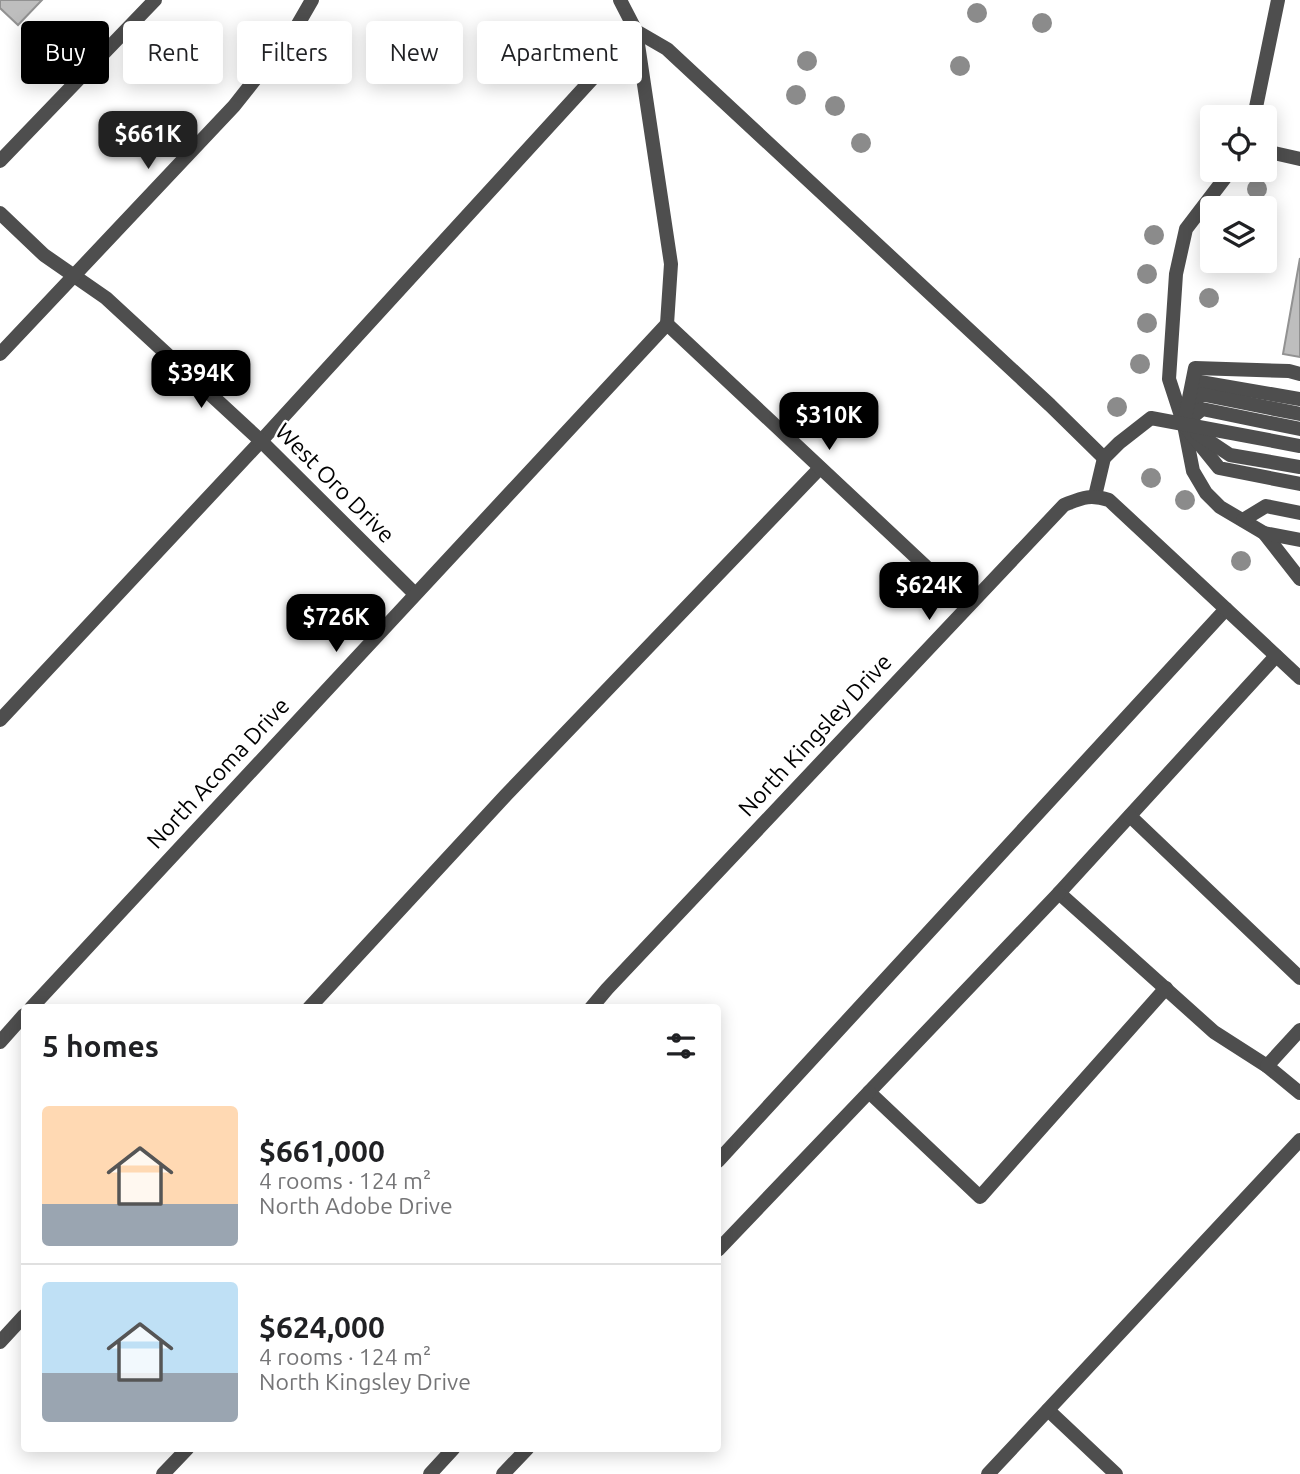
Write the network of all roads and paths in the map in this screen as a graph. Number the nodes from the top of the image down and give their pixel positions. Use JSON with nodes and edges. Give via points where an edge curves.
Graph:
{"nodes":[{"id":1,"x":155,"y":0,"type":"edge"},
{"id":2,"x":312,"y":0,"type":"edge"},
{"id":3,"x":620,"y":0,"type":"edge"},
{"id":4,"x":1278,"y":0,"type":"edge"},
{"id":5,"x":631,"y":21,"type":"edge"},
{"id":6,"x":642,"y":34,"type":"edge"},
{"id":7,"x":642,"y":71,"type":"edge"},
{"id":8,"x":588,"y":84,"type":"edge"},
{"id":9,"x":1256,"y":105,"type":"edge"},
{"id":10,"x":1277,"y":154,"type":"edge"},
{"id":11,"x":1300,"y":159,"type":"edge"},
{"id":12,"x":0,"y":161,"type":"edge"},
{"id":13,"x":1222,"y":182,"type":"edge"},
{"id":14,"x":0,"y":213,"type":"edge"},
{"id":15,"x":73,"y":276,"type":"junction"},
{"id":16,"x":667,"y":324,"type":"junction"},
{"id":17,"x":0,"y":354,"type":"edge"},
{"id":18,"x":1300,"y":374,"type":"edge"},
{"id":19,"x":1300,"y":398,"type":"edge"},
{"id":20,"x":1300,"y":414,"type":"edge"},
{"id":21,"x":1184,"y":425,"type":"junction"},
{"id":22,"x":1300,"y":429,"type":"edge"},
{"id":23,"x":261,"y":441,"type":"junction"},
{"id":24,"x":1300,"y":446,"type":"edge"},
{"id":25,"x":1104,"y":458,"type":"junction"},
{"id":26,"x":820,"y":467,"type":"junction"},
{"id":27,"x":1300,"y":467,"type":"edge"},
{"id":28,"x":1300,"y":484,"type":"edge"},
{"id":29,"x":1095,"y":496,"type":"junction"},
{"id":30,"x":1300,"y":513,"type":"edge"},
{"id":31,"x":1243,"y":520,"type":"junction"},
{"id":32,"x":1265,"y":533,"type":"junction"},
{"id":33,"x":1300,"y":540,"type":"edge"},
{"id":34,"x":1300,"y":579,"type":"edge"},
{"id":35,"x":415,"y":594,"type":"junction"},
{"id":36,"x":968,"y":606,"type":"junction"},
{"id":37,"x":1226,"y":609,"type":"junction"},
{"id":38,"x":1276,"y":656,"type":"junction"},
{"id":39,"x":1300,"y":678,"type":"edge"},
{"id":40,"x":0,"y":720,"type":"edge"},
{"id":41,"x":1130,"y":816,"type":"junction"},
{"id":42,"x":1059,"y":893,"type":"junction"},
{"id":43,"x":1300,"y":978,"type":"edge"},
{"id":44,"x":1166,"y":988,"type":"junction"},
{"id":45,"x":35,"y":1004,"type":"edge"},
{"id":46,"x":313,"y":1004,"type":"edge"},
{"id":47,"x":594,"y":1004,"type":"edge"},
{"id":48,"x":21,"y":1018,"type":"edge"},
{"id":49,"x":1300,"y":1030,"type":"edge"},
{"id":50,"x":0,"y":1042,"type":"edge"},
{"id":51,"x":1267,"y":1066,"type":"junction"},
{"id":52,"x":869,"y":1092,"type":"junction"},
{"id":53,"x":1300,"y":1093,"type":"edge"},
{"id":54,"x":1300,"y":1140,"type":"edge"},
{"id":55,"x":721,"y":1158,"type":"edge"},
{"id":56,"x":721,"y":1248,"type":"edge"},
{"id":57,"x":21,"y":1319,"type":"edge"},
{"id":58,"x":0,"y":1342,"type":"edge"},
{"id":59,"x":1048,"y":1410,"type":"junction"},
{"id":60,"x":184,"y":1452,"type":"edge"},
{"id":61,"x":450,"y":1452,"type":"edge"},
{"id":62,"x":524,"y":1452,"type":"edge"},
{"id":63,"x":163,"y":1474,"type":"edge"},
{"id":64,"x":430,"y":1474,"type":"edge"},
{"id":65,"x":503,"y":1474,"type":"edge"},
{"id":66,"x":988,"y":1474,"type":"edge"},
{"id":67,"x":1116,"y":1474,"type":"edge"}],
"edges":[{"from":1,"to":12,"type":"street"},
{"from":2,"to":15,"type":"street","via":[[234,106]]},
{"from":3,"to":5,"type":"street"},
{"from":4,"to":9,"type":"street"},
{"from":6,"to":25,"type":"street","via":[[667,49]]},
{"from":7,"to":16,"type":"street","via":[[671,264]]},
{"from":8,"to":23,"type":"street"},
{"from":10,"to":11,"type":"street"},
{"from":13,"to":21,"type":"street","via":[[1186,229],[1176,274],[1169,379]]},
{"from":14,"to":15,"type":"street","name":"West Oro Drive"},
{"from":15,"to":17,"type":"street"},
{"from":15,"to":23,"type":"street","name":"West Oro Drive","via":[[106,298]]},
{"from":16,"to":26,"type":"street"},
{"from":16,"to":35,"type":"street","name":"North Acoma Drive"},
{"from":18,"to":21,"type":"street","via":[[1195,368]]},
{"from":19,"to":21,"type":"street","via":[[1200,382]]},
{"from":20,"to":21,"type":"street","via":[[1200,394]]},
{"from":21,"to":22,"type":"street","via":[[1202,409]]},
{"from":21,"to":24,"type":"street"},
{"from":21,"to":25,"type":"street","via":[[1151,418]]},
{"from":21,"to":27,"type":"street","via":[[1230,455]]},
{"from":21,"to":28,"type":"street","via":[[1219,468]]},
{"from":21,"to":31,"type":"street","via":[[1193,471],[1206,493]]},
{"from":23,"to":35,"type":"street","name":"West Oro Drive"},
{"from":23,"to":40,"type":"street"},
{"from":25,"to":29,"type":"street"},
{"from":26,"to":36,"type":"street"},
{"from":26,"to":46,"type":"street"},
{"from":29,"to":36,"type":"street","name":"North Kingsley Drive","via":[[1064,505]]},
{"from":29,"to":37,"type":"street","via":[[1109,500]]},
{"from":30,"to":31,"type":"street","via":[[1266,506]]},
{"from":31,"to":32,"type":"street"},
{"from":32,"to":33,"type":"street"},
{"from":32,"to":34,"type":"street"},
{"from":35,"to":45,"type":"street","name":"North Acoma Drive"},
{"from":36,"to":47,"type":"street","name":"North Kingsley Drive"},
{"from":37,"to":38,"type":"street"},
{"from":37,"to":55,"type":"street"},
{"from":38,"to":39,"type":"street"},
{"from":38,"to":41,"type":"street"},
{"from":41,"to":42,"type":"street"},
{"from":41,"to":43,"type":"street"},
{"from":42,"to":44,"type":"street"},
{"from":42,"to":52,"type":"street"},
{"from":44,"to":51,"type":"street","via":[[1214,1032]]},
{"from":44,"to":52,"type":"street","via":[[980,1197]]},
{"from":48,"to":50,"type":"street"},
{"from":49,"to":51,"type":"street"},
{"from":51,"to":53,"type":"street"},
{"from":52,"to":56,"type":"street"},
{"from":54,"to":59,"type":"street"},
{"from":57,"to":58,"type":"street"},
{"from":59,"to":66,"type":"street"},
{"from":59,"to":67,"type":"street"},
{"from":60,"to":63,"type":"street"},
{"from":61,"to":64,"type":"street"},
{"from":62,"to":65,"type":"street"}]}
